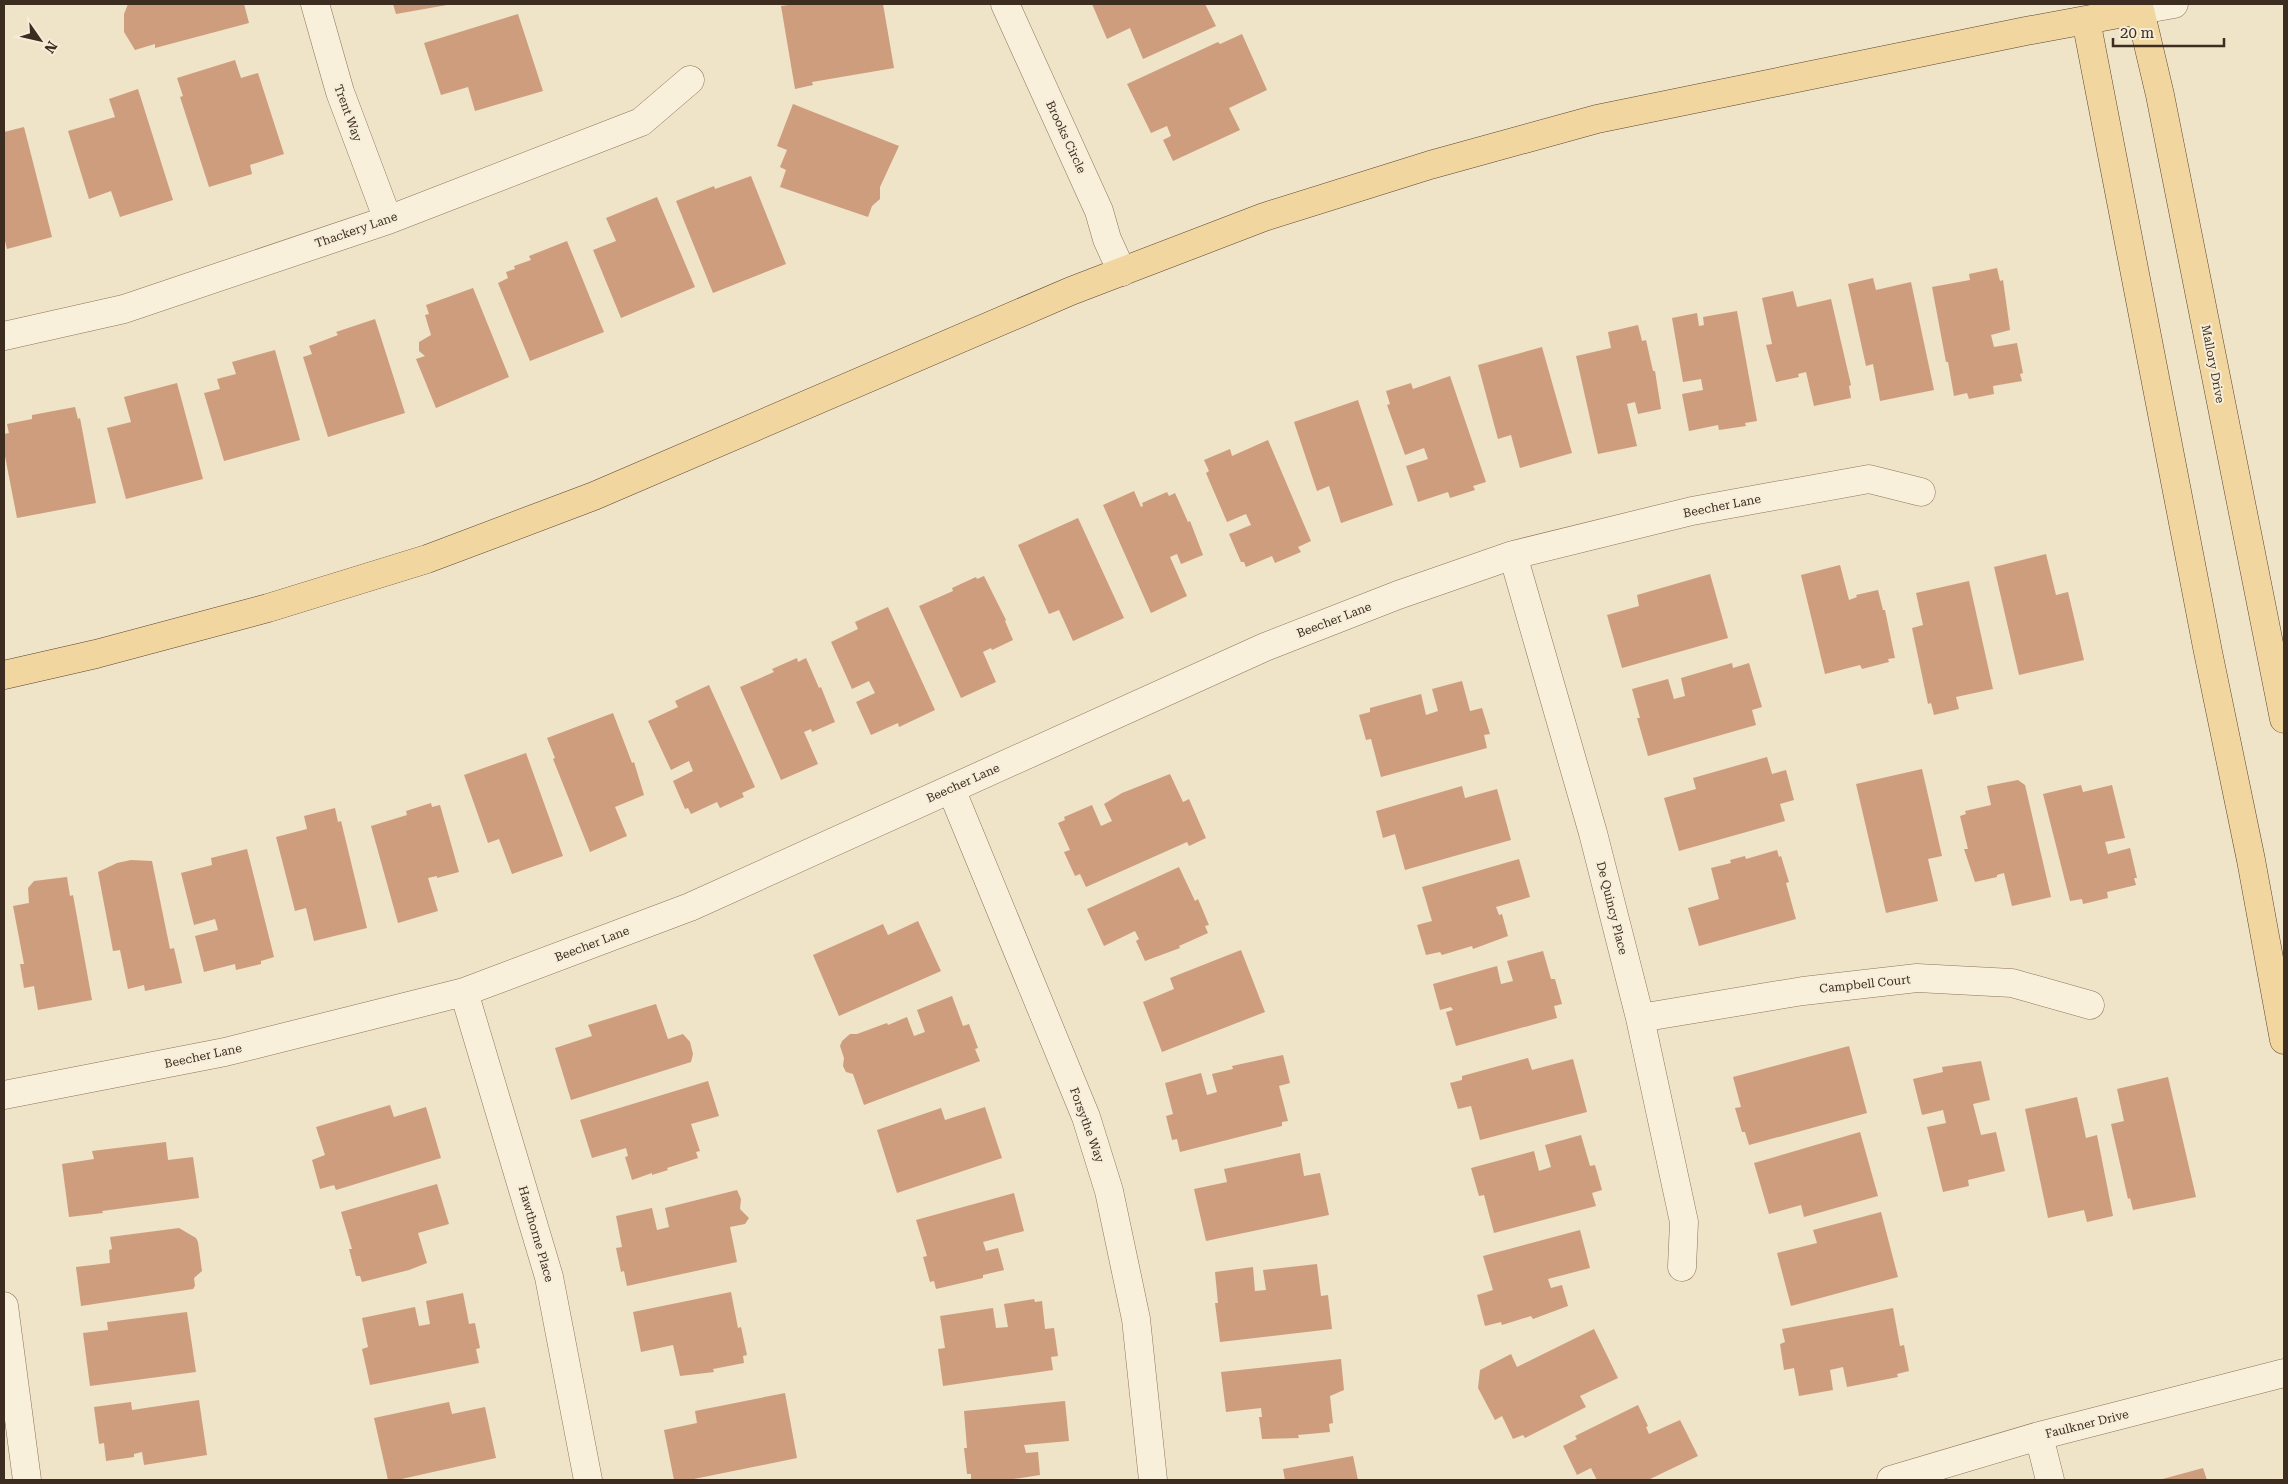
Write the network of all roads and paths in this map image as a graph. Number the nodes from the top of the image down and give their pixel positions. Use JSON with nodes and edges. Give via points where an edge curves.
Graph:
{"nodes":[{"id":1,"x":315,"y":4,"type":"edge"},
{"id":2,"x":1005,"y":4,"type":"edge"},
{"id":3,"x":2174,"y":4,"type":"edge"},
{"id":4,"x":2140,"y":10,"type":"junction"},
{"id":5,"x":2086,"y":20,"type":"junction"},
{"id":6,"x":690,"y":80,"type":"dead end"},
{"id":7,"x":388,"y":220,"type":"junction"},
{"id":8,"x":1122,"y":272,"type":"junction"},
{"id":9,"x":4,"y":336,"type":"edge"},
{"id":10,"x":1921,"y":492,"type":"dead end"},
{"id":11,"x":1513,"y":555,"type":"junction"},
{"id":12,"x":4,"y":675,"type":"edge"},
{"id":13,"x":2284,"y":719,"type":"edge"},
{"id":14,"x":951,"y":788,"type":"junction"},
{"id":15,"x":464,"y":992,"type":"junction"},
{"id":16,"x":2090,"y":1005,"type":"dead end"},
{"id":17,"x":1640,"y":1018,"type":"junction"},
{"id":18,"x":2284,"y":1040,"type":"edge"},
{"id":19,"x":4,"y":1095,"type":"edge"},
{"id":20,"x":1682,"y":1267,"type":"dead end"},
{"id":21,"x":4,"y":1306,"type":"edge"},
{"id":22,"x":2284,"y":1373,"type":"edge"},
{"id":23,"x":2039,"y":1436,"type":"junction"},
{"id":24,"x":26,"y":1480,"type":"edge"},
{"id":25,"x":588,"y":1480,"type":"edge"},
{"id":26,"x":1153,"y":1480,"type":"edge"},
{"id":27,"x":1891,"y":1480,"type":"edge"},
{"id":28,"x":2050,"y":1480,"type":"edge"}],
"edges":[{"from":1,"to":7,"type":"street","name":"Trent Way","via":[[340,92]]},
{"from":2,"to":8,"type":"street","name":"Brooks Circle","via":[[1100,211],[1107,238]]},
{"from":3,"to":4,"type":"street"},
{"from":4,"to":5,"type":"main road"},
{"from":4,"to":13,"type":"main road","name":"Mallory Drive","via":[[2160,95]]},
{"from":5,"to":8,"type":"main road","via":[[1597,119],[1430,165],[1264,217]]},
{"from":5,"to":18,"type":"main road"},
{"from":6,"to":7,"type":"street","name":"Thackery Lane","via":[[641,122]]},
{"from":7,"to":9,"type":"street","name":"Thackery Lane","via":[[124,309]]},
{"from":8,"to":12,"type":"main road","via":[[594,496],[427,558],[268,608]]},
{"from":10,"to":11,"type":"street","name":"Beecher Lane","via":[[1869,479],[1692,511]]},
{"from":11,"to":14,"type":"street","name":"Beecher Lane","via":[[1265,646]]},
{"from":11,"to":17,"type":"street","name":"De Quincy Place","via":[[1593,833]]},
{"from":14,"to":15,"type":"street","name":"Beecher Lane","via":[[690,907]]},
{"from":14,"to":26,"type":"street","name":"Forsythe Way","via":[[1086,1117],[1109,1191],[1136,1319]]},
{"from":15,"to":19,"type":"street","name":"Beecher Lane","via":[[226,1052]]},
{"from":15,"to":25,"type":"street","name":"Hawthorne Place","via":[[549,1277]]},
{"from":16,"to":17,"type":"street","name":"Campbell Court","via":[[2012,983],[1917,978],[1803,991]]},
{"from":17,"to":20,"type":"street","name":"De Quincy Place","via":[[1684,1222]]},
{"from":21,"to":24,"type":"street"},
{"from":22,"to":23,"type":"street","name":"Faulkner Drive"},
{"from":23,"to":27,"type":"street","name":"Faulkner Drive"},
{"from":23,"to":28,"type":"street"}]}
